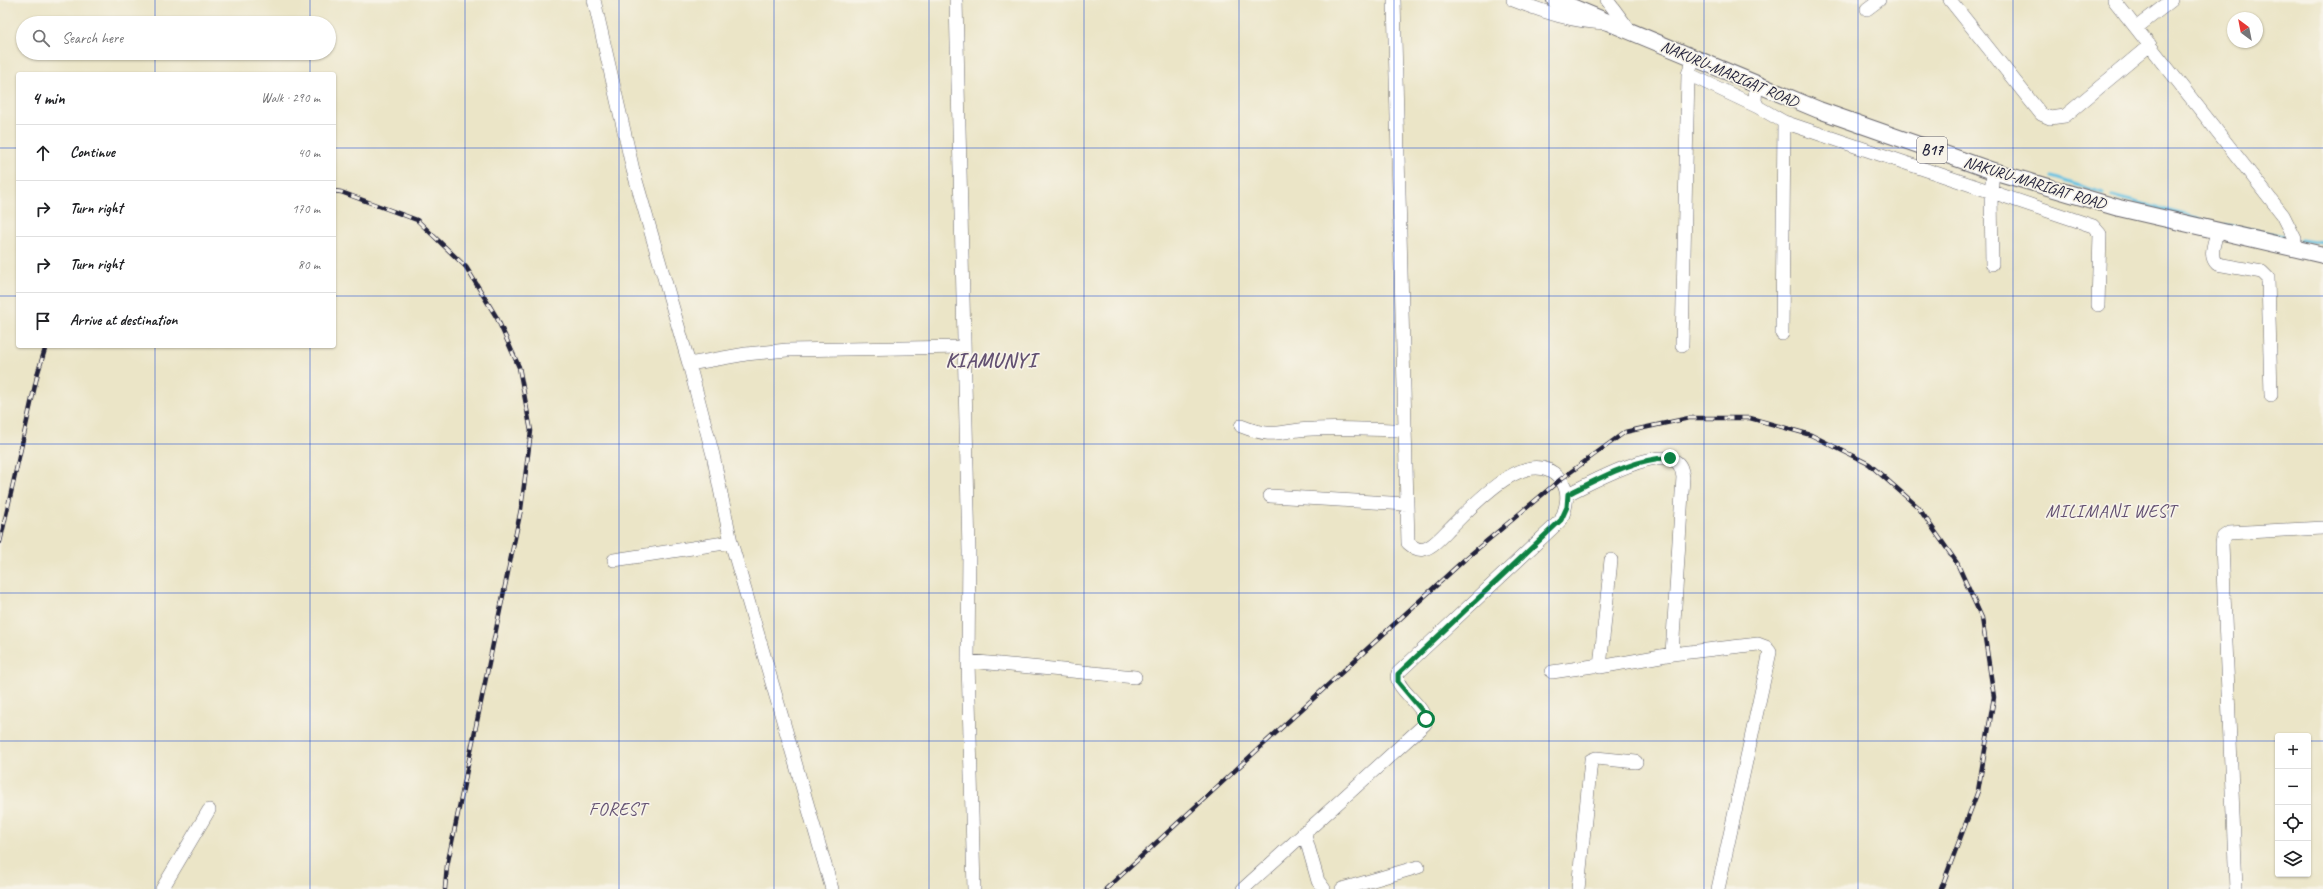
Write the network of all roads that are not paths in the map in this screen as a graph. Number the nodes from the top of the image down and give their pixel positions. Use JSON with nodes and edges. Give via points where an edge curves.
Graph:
{"nodes":[{"id":1,"x":594,"y":0,"type":"edge"},
{"id":2,"x":956,"y":0,"type":"edge"},
{"id":3,"x":1394,"y":0,"type":"edge"},
{"id":4,"x":1513,"y":0,"type":"edge"},
{"id":5,"x":1555,"y":0,"type":"edge"},
{"id":6,"x":1607,"y":0,"type":"edge"},
{"id":7,"x":1879,"y":0,"type":"edge"},
{"id":8,"x":1950,"y":0,"type":"edge"},
{"id":9,"x":2114,"y":0,"type":"edge"},
{"id":10,"x":2172,"y":0,"type":"edge"},
{"id":11,"x":1867,"y":9,"type":"dead end"},
{"id":12,"x":1613,"y":24,"type":"junction"},
{"id":13,"x":2136,"y":28,"type":"junction"},
{"id":14,"x":1630,"y":31,"type":"junction"},
{"id":15,"x":2150,"y":45,"type":"junction"},
{"id":16,"x":1694,"y":59,"type":"junction"},
{"id":17,"x":1688,"y":74,"type":"junction"},
{"id":18,"x":1756,"y":85,"type":"junction"},
{"id":19,"x":1758,"y":108,"type":"junction"},
{"id":20,"x":1784,"y":122,"type":"junction"},
{"id":21,"x":1993,"y":171,"type":"junction"},
{"id":22,"x":1991,"y":193,"type":"junction"},
{"id":23,"x":2217,"y":232,"type":"junction"},
{"id":24,"x":2293,"y":248,"type":"junction"},
{"id":25,"x":2323,"y":255,"type":"edge"},
{"id":26,"x":1992,"y":264,"type":"dead end"},
{"id":27,"x":2098,"y":305,"type":"dead end"},
{"id":28,"x":1782,"y":334,"type":"dead end"},
{"id":29,"x":1682,"y":345,"type":"dead end"},
{"id":30,"x":964,"y":347,"type":"junction"},
{"id":31,"x":690,"y":364,"type":"junction"},
{"id":32,"x":2271,"y":396,"type":"dead end"},
{"id":33,"x":1241,"y":426,"type":"dead end"},
{"id":34,"x":1406,"y":430,"type":"junction"},
{"id":35,"x":1568,"y":494,"type":"junction"},
{"id":36,"x":1270,"y":496,"type":"dead end"},
{"id":37,"x":1407,"y":504,"type":"junction"},
{"id":38,"x":2323,"y":528,"type":"edge"},
{"id":39,"x":731,"y":542,"type":"junction"},
{"id":40,"x":614,"y":560,"type":"dead end"},
{"id":41,"x":1610,"y":560,"type":"dead end"},
{"id":42,"x":1672,"y":654,"type":"junction"},
{"id":43,"x":968,"y":661,"type":"junction"},
{"id":44,"x":1600,"y":665,"type":"junction"},
{"id":45,"x":1552,"y":672,"type":"dead end"},
{"id":46,"x":1135,"y":677,"type":"dead end"},
{"id":47,"x":1636,"y":762,"type":"dead end"},
{"id":48,"x":209,"y":810,"type":"dead end"},
{"id":49,"x":1304,"y":832,"type":"junction"},
{"id":50,"x":1418,"y":867,"type":"dead end"},
{"id":51,"x":162,"y":889,"type":"edge"},
{"id":52,"x":832,"y":889,"type":"edge"},
{"id":53,"x":974,"y":889,"type":"edge"},
{"id":54,"x":1243,"y":889,"type":"edge"},
{"id":55,"x":1324,"y":889,"type":"edge"},
{"id":56,"x":1342,"y":889,"type":"edge"},
{"id":57,"x":1578,"y":889,"type":"edge"},
{"id":58,"x":1718,"y":889,"type":"edge"},
{"id":59,"x":2236,"y":889,"type":"edge"}],
"edges":[{"from":1,"to":31,"type":"street","via":[[633,170]]},
{"from":2,"to":30,"type":"street"},
{"from":3,"to":34,"type":"street"},
{"from":4,"to":12,"type":"street","via":[[1558,17],[1585,23]]},
{"from":5,"to":12,"type":"main road","name":"NAKURU-MARIGAT ROAD","number":"B17"},
{"from":6,"to":14,"type":"street"},
{"from":7,"to":11,"type":"street"},
{"from":8,"to":15,"type":"street","via":[[2041,114],[2050,118],[2065,116]]},
{"from":9,"to":13,"type":"street"},
{"from":10,"to":13,"type":"street"},
{"from":12,"to":14,"type":"main road","name":"NAKURU-MARIGAT ROAD","number":"B17"},
{"from":13,"to":15,"type":"street"},
{"from":14,"to":16,"type":"main road","name":"NAKURU-MARIGAT ROAD","number":"B17"},
{"from":15,"to":24,"type":"street","via":[[2283,215],[2295,239]]},
{"from":16,"to":17,"type":"street"},
{"from":16,"to":18,"type":"main road","name":"NAKURU-MARIGAT ROAD","number":"B17"},
{"from":17,"to":19,"type":"street"},
{"from":17,"to":29,"type":"street"},
{"from":18,"to":19,"type":"street","via":[[1755,101]]},
{"from":18,"to":21,"type":"main road","name":"NAKURU-MARIGAT ROAD","number":"B17"},
{"from":19,"to":20,"type":"street"},
{"from":20,"to":22,"type":"street"},
{"from":20,"to":28,"type":"street"},
{"from":21,"to":22,"type":"street"},
{"from":21,"to":23,"type":"main road","name":"NAKURU-MARIGAT ROAD","number":"B17","via":[[2119,208]]},
{"from":22,"to":26,"type":"street"},
{"from":22,"to":27,"type":"street","via":[[2097,229],[2100,234]]},
{"from":23,"to":24,"type":"main road","name":"NAKURU-MARIGAT ROAD","number":"B17"},
{"from":23,"to":32,"type":"street","via":[[2212,257],[2217,264],[2262,272],[2268,278]]},
{"from":24,"to":25,"type":"main road","name":"NAKURU-MARIGAT ROAD","number":"B17"},
{"from":30,"to":31,"type":"street","via":[[787,350]]},
{"from":30,"to":43,"type":"street","via":[[969,544]]},
{"from":31,"to":39,"type":"street"},
{"from":33,"to":34,"type":"street","via":[[1273,435],[1312,428]]},
{"from":34,"to":37,"type":"street"},
{"from":35,"to":37,"type":"street","via":[[1555,473],[1543,468],[1528,467],[1504,479],[1425,550],[1414,549],[1408,543]]},
{"from":35,"to":42,"type":"street","via":[[1639,462],[1654,458],[1670,458],[1679,464],[1683,477]]},
{"from":35,"to":49,"type":"street","via":[[1567,507],[1561,520],[1398,674],[1398,682],[1424,713],[1425,724]]},
{"from":36,"to":37,"type":"street"},
{"from":38,"to":59,"type":"street","via":[[2229,533],[2223,537]]},
{"from":39,"to":40,"type":"street"},
{"from":39,"to":52,"type":"street"},
{"from":41,"to":44,"type":"street"},
{"from":42,"to":44,"type":"street","via":[[1603,668]]},
{"from":42,"to":58,"type":"street","via":[[1758,644],[1770,652]]},
{"from":43,"to":46,"type":"street"},
{"from":43,"to":53,"type":"street"},
{"from":44,"to":45,"type":"street"},
{"from":47,"to":57,"type":"street","via":[[1596,758],[1591,760]]},
{"from":48,"to":51,"type":"street"},
{"from":49,"to":54,"type":"street"},
{"from":49,"to":55,"type":"street","via":[[1318,881]]},
{"from":50,"to":56,"type":"street"}]}
